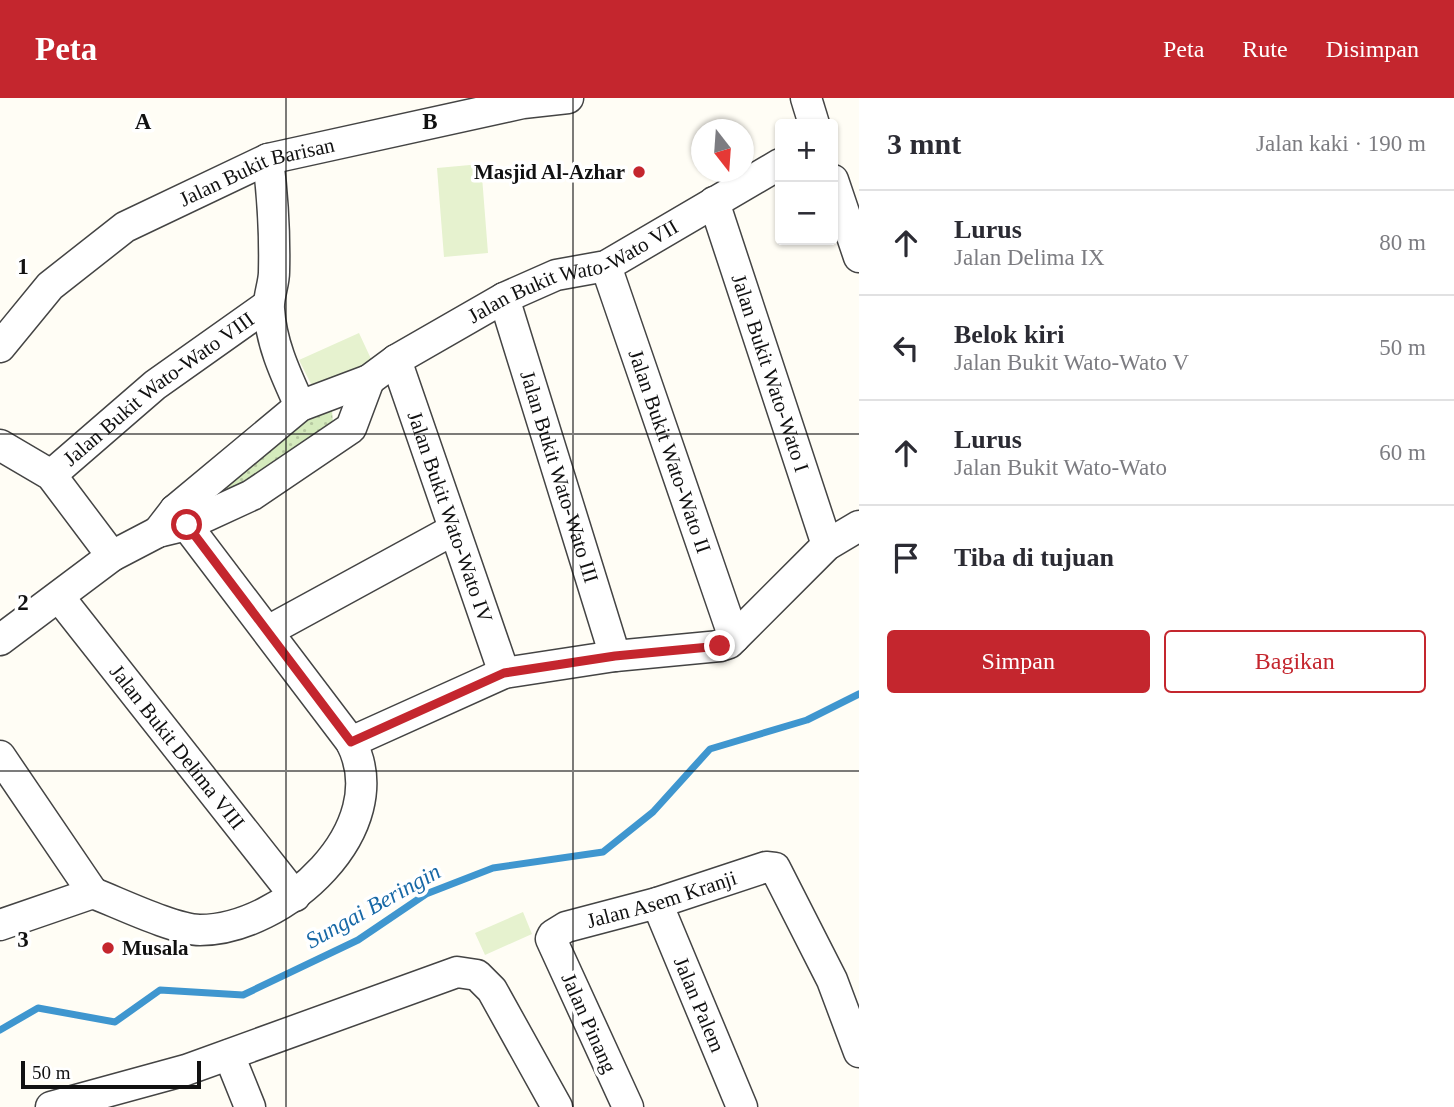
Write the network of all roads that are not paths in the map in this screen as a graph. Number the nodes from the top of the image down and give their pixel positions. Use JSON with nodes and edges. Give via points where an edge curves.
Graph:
{"nodes":[{"id":1,"x":568,"y":98,"type":"edge"},
{"id":2,"x":806,"y":98,"type":"edge"},
{"id":3,"x":812,"y":119,"type":"edge"},
{"id":4,"x":268,"y":159,"type":"junction"},
{"id":5,"x":775,"y":167,"type":"edge"},
{"id":6,"x":834,"y":182,"type":"edge"},
{"id":7,"x":714,"y":202,"type":"junction"},
{"id":8,"x":859,"y":257,"type":"edge"},
{"id":9,"x":606,"y":266,"type":"junction"},
{"id":10,"x":504,"y":298,"type":"junction"},
{"id":11,"x":268,"y":305,"type":"junction"},
{"id":12,"x":0,"y":348,"type":"edge"},
{"id":13,"x":396,"y":360,"type":"junction"},
{"id":14,"x":369,"y":380,"type":"junction"},
{"id":15,"x":300,"y":406,"type":"junction"},
{"id":16,"x":0,"y":445,"type":"edge"},
{"id":17,"x":51,"y":475,"type":"junction"},
{"id":18,"x":173,"y":522,"type":"junction"},
{"id":19,"x":859,"y":526,"type":"edge"},
{"id":20,"x":453,"y":530,"type":"junction"},
{"id":21,"x":827,"y":545,"type":"junction"},
{"id":22,"x":112,"y":556,"type":"junction"},
{"id":23,"x":59,"y":597,"type":"junction"},
{"id":24,"x":268,"y":631,"type":"junction"},
{"id":25,"x":734,"y":638,"type":"junction"},
{"id":26,"x":0,"y":640,"type":"edge"},
{"id":27,"x":615,"y":656,"type":"junction"},
{"id":28,"x":504,"y":673,"type":"junction"},
{"id":29,"x":351,"y":742,"type":"junction"},
{"id":30,"x":0,"y":756,"type":"edge"},
{"id":31,"x":93,"y":893,"type":"junction"},
{"id":32,"x":295,"y":896,"type":"junction"},
{"id":33,"x":657,"y":903,"type":"junction"},
{"id":34,"x":0,"y":925,"type":"edge"},
{"id":35,"x":551,"y":939,"type":"joint"},
{"id":36,"x":846,"y":978,"type":"edge"},
{"id":37,"x":859,"y":1052,"type":"edge"},
{"id":38,"x":229,"y":1055,"type":"junction"},
{"id":39,"x":552,"y":1106,"type":"edge"},
{"id":40,"x":51,"y":1107,"type":"edge"},
{"id":41,"x":250,"y":1107,"type":"edge"},
{"id":42,"x":628,"y":1107,"type":"edge"},
{"id":43,"x":741,"y":1107,"type":"edge"}],
"edges":[{"from":1,"to":4,"type":"street","name":"Jalan Bukit Barisan","via":[[523,103]]},
{"from":2,"to":3,"type":"street"},
{"from":4,"to":11,"type":"street","via":[[275,216],[274,277]]},
{"from":4,"to":12,"type":"street","name":"Jalan Bukit Barisan","via":[[125,227],[50,286]]},
{"from":5,"to":7,"type":"street","name":"Jalan Bukit Wato-Wato VII"},
{"from":6,"to":8,"type":"street"},
{"from":7,"to":9,"type":"street","name":"Jalan Bukit Wato-Wato VII"},
{"from":7,"to":21,"type":"street","name":"Jalan Bukit Wato-Wato I"},
{"from":9,"to":10,"type":"street","name":"Jalan Bukit Wato-Wato VII","via":[[556,275]]},
{"from":9,"to":25,"type":"street","name":"Jalan Bukit Wato-Wato II"},
{"from":10,"to":13,"type":"street","name":"Jalan Bukit Wato-Wato VII"},
{"from":10,"to":27,"type":"street","name":"Jalan Bukit Wato-Wato III"},
{"from":11,"to":15,"type":"street","via":[[277,354]]},
{"from":11,"to":17,"type":"street","name":"Jalan Bukit Wato-Wato VIII","via":[[155,385]]},
{"from":13,"to":14,"type":"street","name":"Jalan Bukit Wato-Wato VII"},
{"from":13,"to":20,"type":"street","name":"Jalan Bukit Wato-Wato IV"},
{"from":14,"to":15,"type":"street","name":"Jalan Bukit Wato-Wato VII"},
{"from":14,"to":18,"type":"street","via":[[351,428],[253,495]]},
{"from":15,"to":18,"type":"street","name":"Jalan Bukit Wato-Wato VII"},
{"from":16,"to":17,"type":"street"},
{"from":17,"to":22,"type":"street"},
{"from":18,"to":22,"type":"street"},
{"from":18,"to":24,"type":"street"},
{"from":19,"to":21,"type":"street"},
{"from":20,"to":24,"type":"street"},
{"from":20,"to":28,"type":"street","name":"Jalan Bukit Wato-Wato IV"},
{"from":21,"to":25,"type":"street"},
{"from":22,"to":23,"type":"street"},
{"from":23,"to":26,"type":"street"},
{"from":23,"to":32,"type":"street","name":"Jalan Bukit Delima VIII"},
{"from":24,"to":29,"type":"street"},
{"from":25,"to":27,"type":"street","via":[[720,646]]},
{"from":27,"to":28,"type":"street"},
{"from":28,"to":29,"type":"street"},
{"from":29,"to":32,"type":"street","via":[[361,774],[349,832],[320,874]]},
{"from":30,"to":31,"type":"street"},
{"from":31,"to":32,"type":"street","via":[[198,930],[267,914]]},
{"from":31,"to":34,"type":"street"},
{"from":33,"to":35,"type":"street","name":"Jalan Asem Kranji","via":[[566,927]]},
{"from":33,"to":36,"type":"street","name":"Jalan Asem Kranji","via":[[765,867],[775,868]]},
{"from":33,"to":43,"type":"street","name":"Jalan Palem"},
{"from":35,"to":42,"type":"street","name":"Jalan Pinang"},
{"from":36,"to":37,"type":"street"},
{"from":38,"to":39,"type":"street","via":[[446,975],[467,973],[477,975],[492,990]]},
{"from":38,"to":40,"type":"street"},
{"from":38,"to":41,"type":"street"}]}
